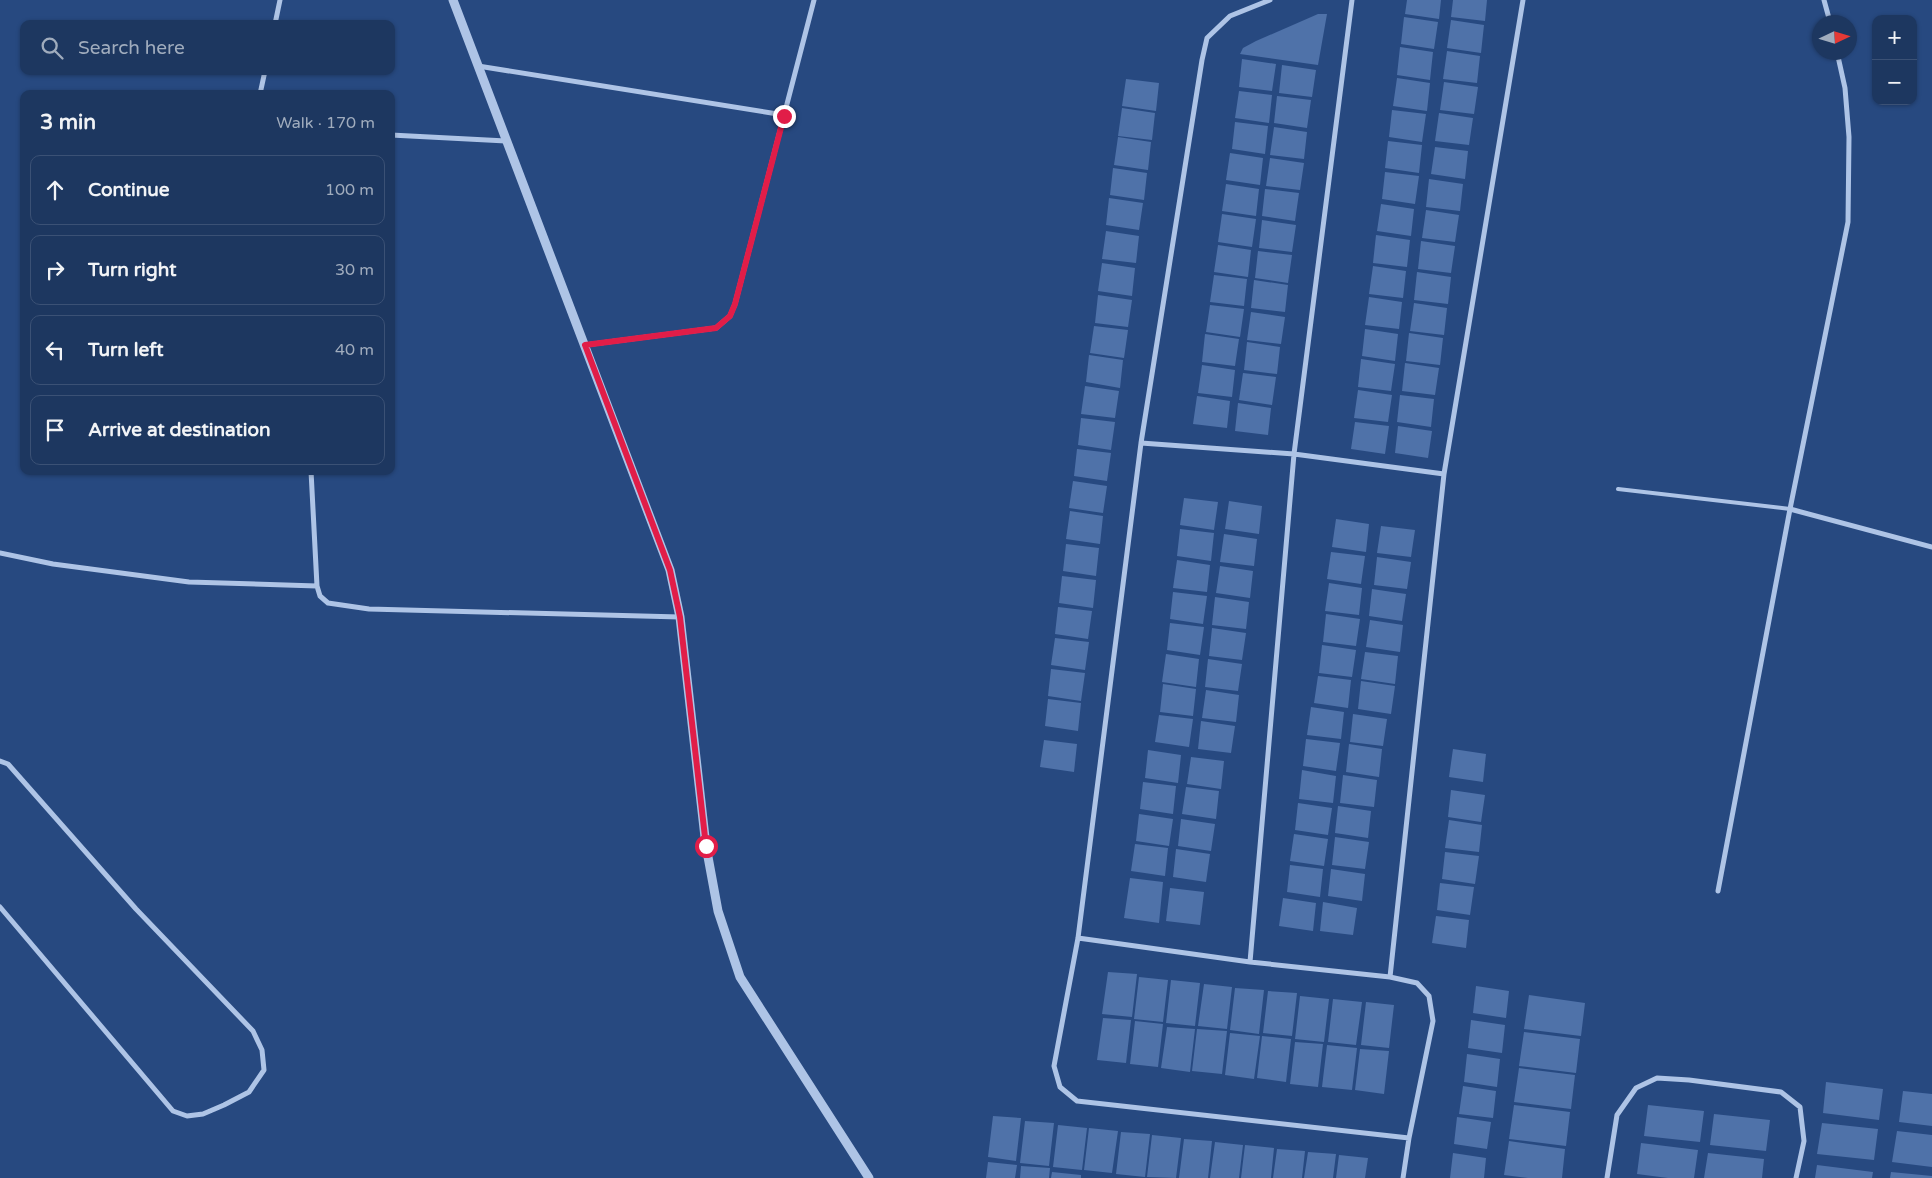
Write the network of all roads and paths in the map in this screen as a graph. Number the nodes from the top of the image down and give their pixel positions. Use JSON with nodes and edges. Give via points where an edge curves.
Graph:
{"nodes":[{"id":1,"x":280,"y":0,"type":"edge"},
{"id":2,"x":453,"y":0,"type":"edge"},
{"id":3,"x":814,"y":0,"type":"edge"},
{"id":4,"x":1270,"y":0,"type":"edge"},
{"id":5,"x":1352,"y":0,"type":"edge"},
{"id":6,"x":1523,"y":0,"type":"edge"},
{"id":7,"x":1824,"y":0,"type":"edge"},
{"id":8,"x":1828,"y":15,"type":"edge"},
{"id":9,"x":276,"y":20,"type":"edge"},
{"id":10,"x":1839,"y":60,"type":"edge"},
{"id":11,"x":478,"y":66,"type":"junction"},
{"id":12,"x":264,"y":75,"type":"edge"},
{"id":13,"x":261,"y":90,"type":"edge"},
{"id":14,"x":784,"y":116,"type":"junction"},
{"id":15,"x":395,"y":135,"type":"edge"},
{"id":16,"x":506,"y":141,"type":"junction"},
{"id":17,"x":585,"y":345,"type":"junction"},
{"id":18,"x":1141,"y":443,"type":"junction"},
{"id":19,"x":1294,"y":454,"type":"junction"},
{"id":20,"x":1444,"y":474,"type":"junction"},
{"id":21,"x":311,"y":475,"type":"edge"},
{"id":22,"x":1618,"y":489,"type":"dead end"},
{"id":23,"x":1790,"y":509,"type":"junction"},
{"id":24,"x":1932,"y":546,"type":"edge"},
{"id":25,"x":0,"y":553,"type":"edge"},
{"id":26,"x":317,"y":586,"type":"junction"},
{"id":27,"x":680,"y":617,"type":"junction"},
{"id":28,"x":0,"y":761,"type":"edge"},
{"id":29,"x":1718,"y":891,"type":"dead end"},
{"id":30,"x":0,"y":907,"type":"edge"},
{"id":31,"x":1078,"y":938,"type":"junction"},
{"id":32,"x":1250,"y":962,"type":"junction"},
{"id":33,"x":1390,"y":977,"type":"junction"},
{"id":34,"x":1409,"y":1138,"type":"junction"},
{"id":35,"x":869,"y":1178,"type":"edge"},
{"id":36,"x":1404,"y":1178,"type":"edge"},
{"id":37,"x":1607,"y":1178,"type":"edge"},
{"id":38,"x":1796,"y":1178,"type":"edge"}],
"edges":[{"from":1,"to":9,"type":"street"},
{"from":2,"to":11,"type":"street"},
{"from":3,"to":14,"type":"street"},
{"from":4,"to":18,"type":"street","via":[[1230,16],[1207,38]]},
{"from":5,"to":19,"type":"street"},
{"from":6,"to":20,"type":"street"},
{"from":7,"to":8,"type":"street"},
{"from":10,"to":23,"type":"street","via":[[1849,137],[1848,222]]},
{"from":11,"to":14,"type":"street"},
{"from":11,"to":16,"type":"street"},
{"from":12,"to":13,"type":"street"},
{"from":14,"to":17,"type":"street","via":[[730,316],[716,328]]},
{"from":15,"to":16,"type":"street"},
{"from":16,"to":17,"type":"street"},
{"from":17,"to":27,"type":"street","via":[[670,570]]},
{"from":18,"to":19,"type":"street"},
{"from":18,"to":31,"type":"street"},
{"from":19,"to":20,"type":"street"},
{"from":19,"to":32,"type":"street"},
{"from":20,"to":33,"type":"street"},
{"from":21,"to":26,"type":"street"},
{"from":22,"to":23,"type":"lane"},
{"from":23,"to":24,"type":"street"},
{"from":23,"to":29,"type":"street"},
{"from":25,"to":26,"type":"street","via":[[53,564],[189,582]]},
{"from":26,"to":27,"type":"street","via":[[320,596],[328,603],[369,608]]},
{"from":27,"to":35,"type":"street","via":[[706,846],[718,911],[740,977]]},
{"from":28,"to":30,"type":"street","via":[[8,764],[136,909],[253,1031],[262,1050],[264,1070],[249,1092],[224,1105],[203,1114],[186,1116],[173,1111]]},
{"from":31,"to":32,"type":"street"},
{"from":31,"to":34,"type":"street","via":[[1054,1066],[1060,1087],[1077,1102]]},
{"from":32,"to":33,"type":"street"},
{"from":33,"to":34,"type":"street","via":[[1417,982],[1429,996],[1433,1021]]},
{"from":34,"to":36,"type":"street"},
{"from":37,"to":38,"type":"street","via":[[1617,1115],[1636,1088],[1657,1078],[1781,1092],[1800,1107],[1804,1141]]}]}
